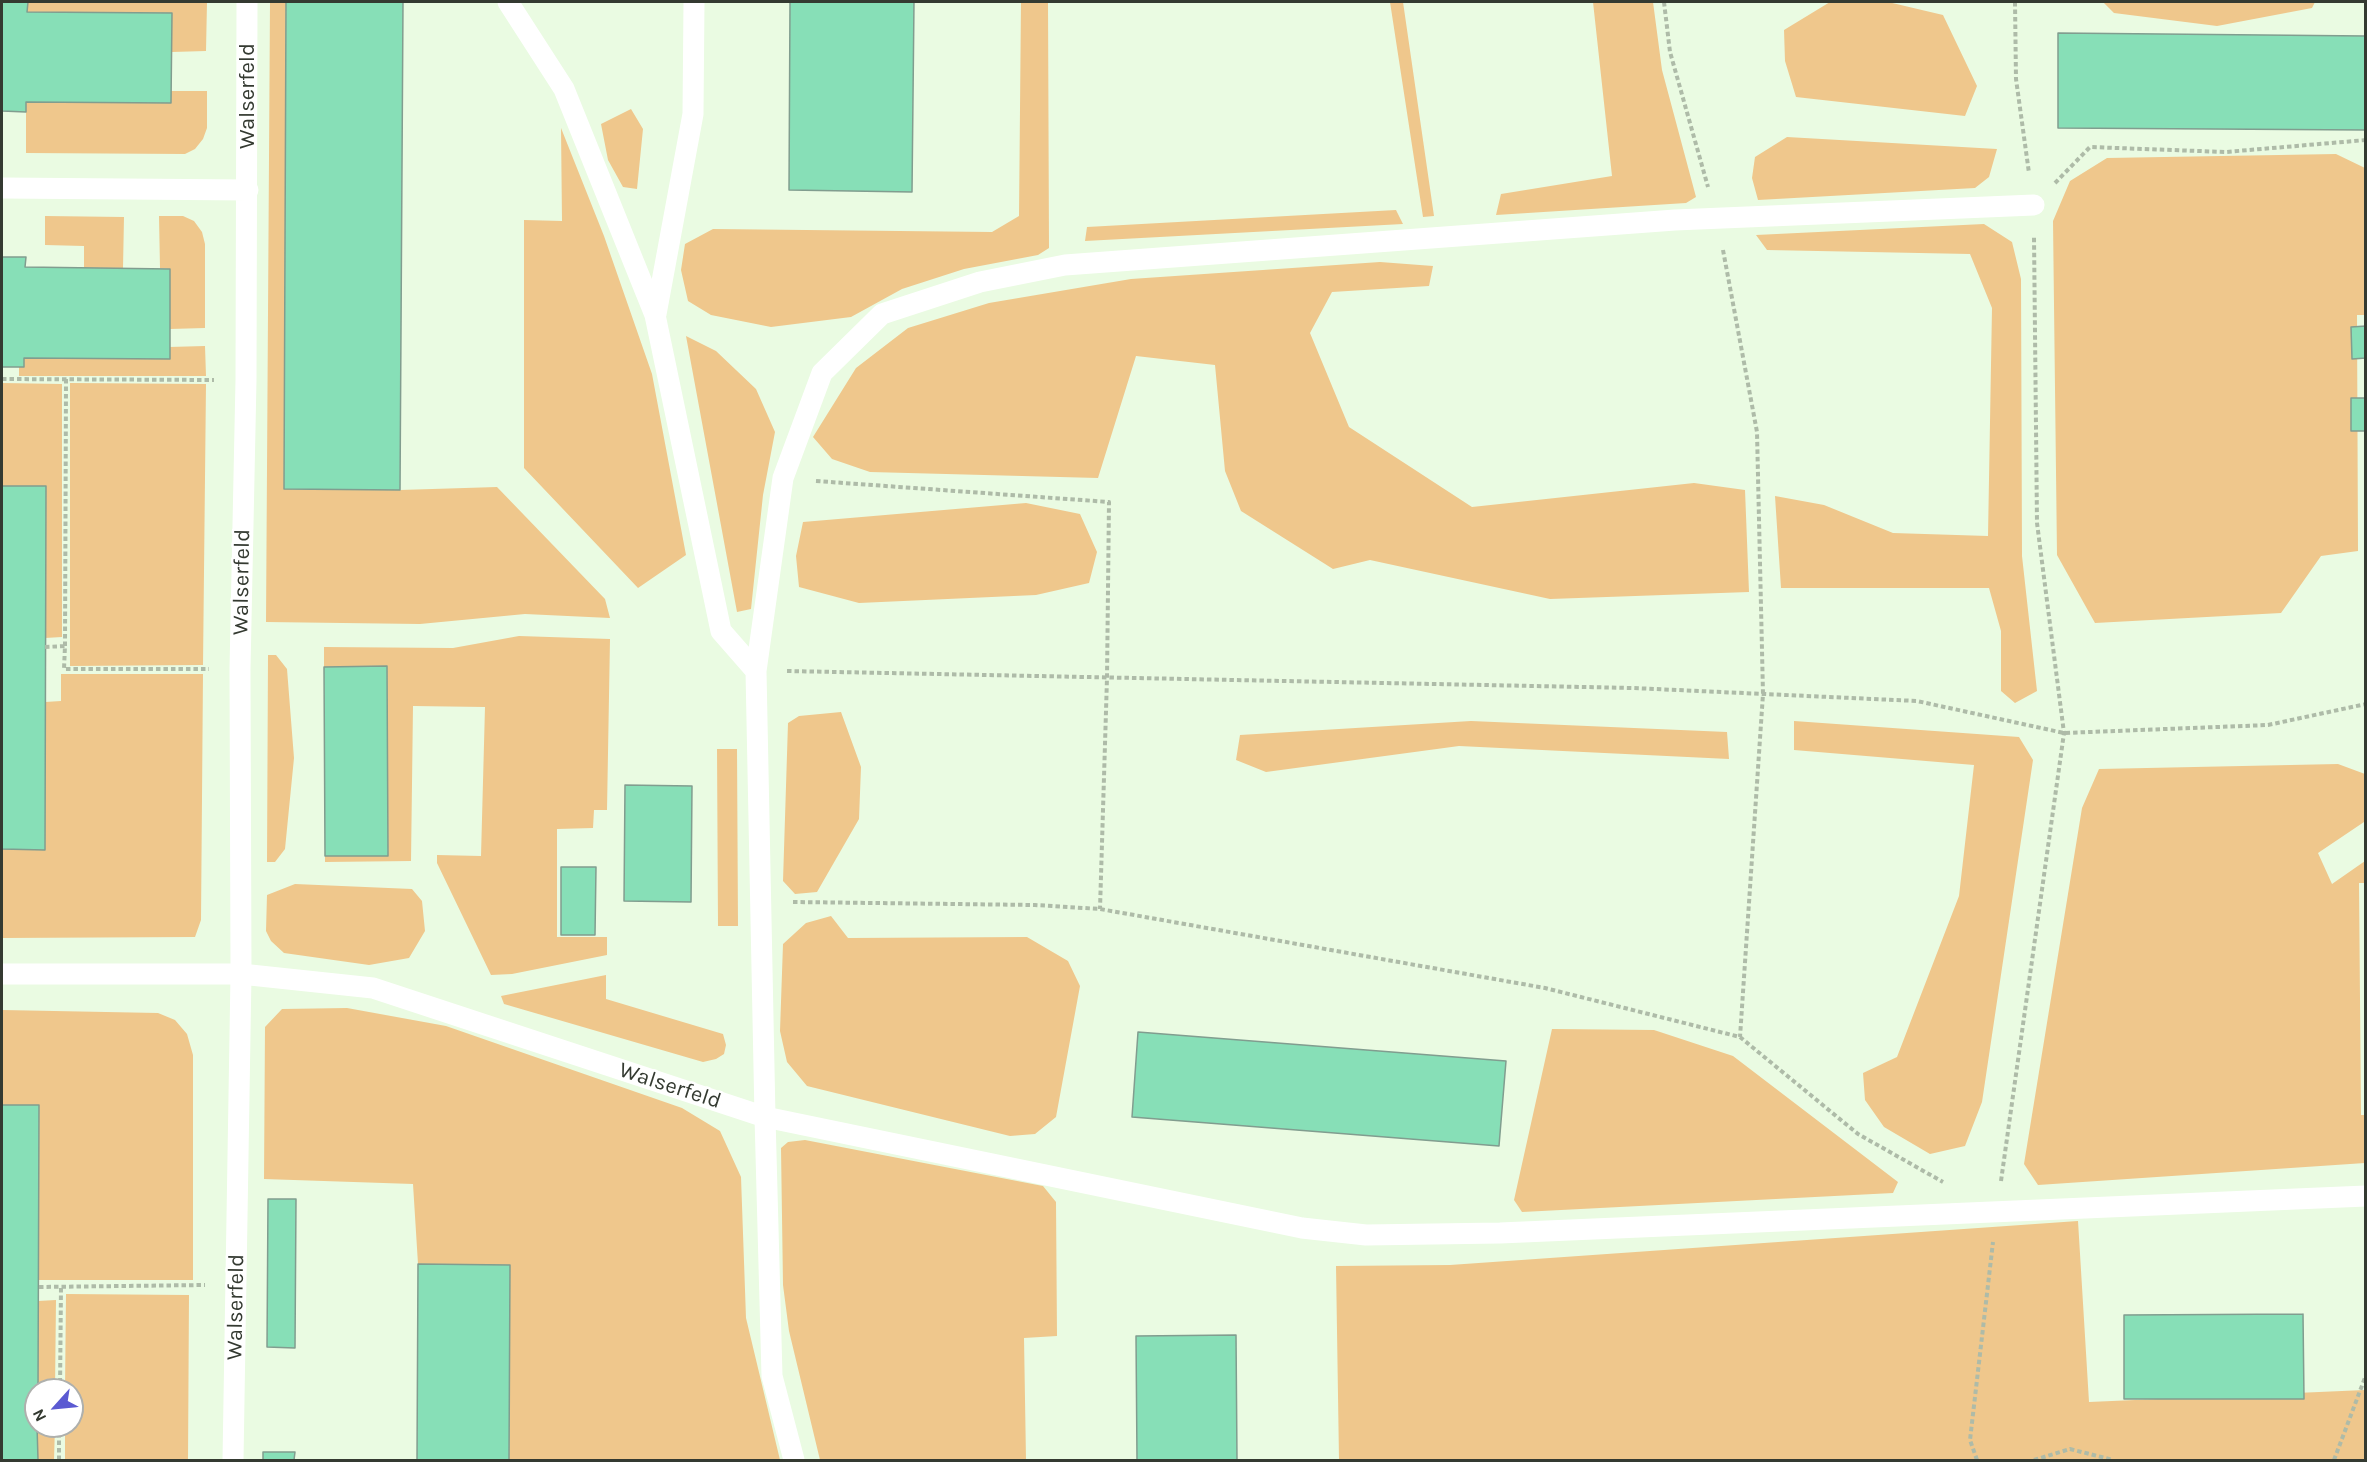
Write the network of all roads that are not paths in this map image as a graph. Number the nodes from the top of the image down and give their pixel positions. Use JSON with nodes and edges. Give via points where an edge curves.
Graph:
{"nodes":[{"id":1,"x":247,"y":2,"type":"edge"},
{"id":2,"x":508,"y":2,"type":"edge"},
{"id":3,"x":694,"y":2,"type":"edge"},
{"id":4,"x":2,"y":188,"type":"edge"},
{"id":5,"x":248,"y":190,"type":"junction"},
{"id":6,"x":2034,"y":205,"type":"road end"},
{"id":7,"x":656,"y":315,"type":"junction"},
{"id":8,"x":756,"y":671,"type":"junction"},
{"id":9,"x":2,"y":974,"type":"edge"},
{"id":10,"x":241,"y":974,"type":"junction"},
{"id":11,"x":765,"y":1117,"type":"junction"},
{"id":12,"x":2366,"y":1196,"type":"edge"},
{"id":13,"x":233,"y":1461,"type":"edge"},
{"id":14,"x":794,"y":1461,"type":"edge"}],
"edges":[{"from":1,"to":5,"type":"lane","name":"Walserfeld"},
{"from":2,"to":7,"type":"lane","via":[[564,89]]},
{"from":3,"to":7,"type":"lane","via":[[693,114]]},
{"from":4,"to":5,"type":"lane"},
{"from":5,"to":10,"type":"lane","name":"Walserfeld","via":[[240,669]]},
{"from":6,"to":8,"type":"lane","via":[[1717,219],[1065,265],[980,282],[882,314],[822,373],[783,478]]},
{"from":7,"to":8,"type":"lane","via":[[721,631]]},
{"from":8,"to":11,"type":"lane"},
{"from":9,"to":10,"type":"lane","name":"Walserfeld"},
{"from":10,"to":11,"type":"lane","name":"Walserfeld","via":[[373,988]]},
{"from":10,"to":13,"type":"lane","name":"Walserfeld"},
{"from":11,"to":12,"type":"lane","name":"Walserfeld","via":[[1302,1228],[1366,1235],[1500,1233]]},
{"from":11,"to":14,"type":"lane","via":[[772,1376]]}]}
